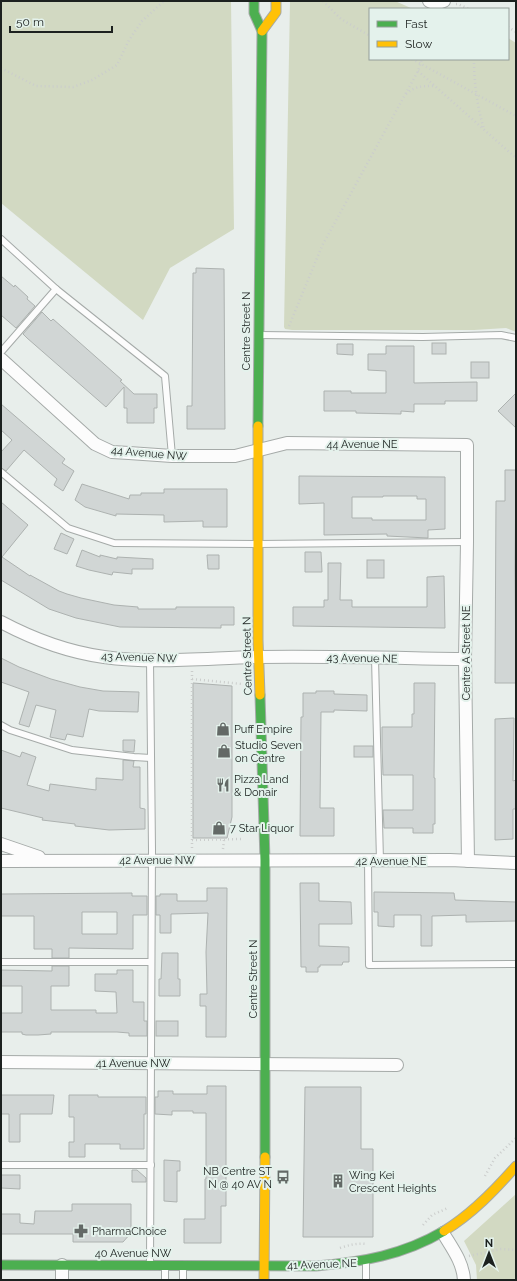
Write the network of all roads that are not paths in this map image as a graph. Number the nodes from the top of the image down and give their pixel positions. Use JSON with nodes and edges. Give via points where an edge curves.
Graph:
{"nodes":[{"id":1,"x":254,"y":1,"type":"edge"},
{"id":2,"x":276,"y":1,"type":"edge"},
{"id":3,"x":429,"y":1,"type":"edge"},
{"id":4,"x":444,"y":1,"type":"edge"},
{"id":5,"x":262,"y":31,"type":"junction"},
{"id":6,"x":1,"y":239,"type":"edge"},
{"id":7,"x":56,"y":289,"type":"junction"},
{"id":8,"x":258,"y":336,"type":"junction"},
{"id":9,"x":516,"y":338,"type":"edge"},
{"id":10,"x":1,"y":352,"type":"edge"},
{"id":11,"x":1,"y":359,"type":"edge"},
{"id":12,"x":467,"y":445,"type":"joint"},
{"id":13,"x":258,"y":449,"type":"junction"},
{"id":14,"x":172,"y":456,"type":"junction"},
{"id":15,"x":1,"y":472,"type":"edge"},
{"id":16,"x":467,"y":542,"type":"junction"},
{"id":17,"x":258,"y":544,"type":"junction"},
{"id":18,"x":1,"y":622,"type":"edge"},
{"id":19,"x":259,"y":657,"type":"junction"},
{"id":20,"x":375,"y":658,"type":"junction"},
{"id":21,"x":465,"y":659,"type":"junction"},
{"id":22,"x":150,"y":660,"type":"junction"},
{"id":23,"x":1,"y":725,"type":"edge"},
{"id":24,"x":151,"y":758,"type":"junction"},
{"id":25,"x":1,"y":844,"type":"edge"},
{"id":26,"x":152,"y":860,"type":"junction"},
{"id":27,"x":265,"y":860,"type":"junction"},
{"id":28,"x":1,"y":861,"type":"edge"},
{"id":29,"x":48,"y":861,"type":"junction"},
{"id":30,"x":368,"y":861,"type":"junction"},
{"id":31,"x":380,"y":861,"type":"junction"},
{"id":32,"x":468,"y":861,"type":"junction"},
{"id":33,"x":516,"y":863,"type":"edge"},
{"id":34,"x":1,"y":962,"type":"edge"},
{"id":35,"x":151,"y":962,"type":"junction"},
{"id":36,"x":516,"y":964,"type":"edge"},
{"id":37,"x":1,"y":1062,"type":"edge"},
{"id":38,"x":151,"y":1063,"type":"junction"},
{"id":39,"x":266,"y":1063,"type":"junction"},
{"id":40,"x":397,"y":1065,"type":"dead end"},
{"id":41,"x":1,"y":1165,"type":"edge"},
{"id":42,"x":151,"y":1165,"type":"junction"},
{"id":43,"x":516,"y":1166,"type":"edge"},
{"id":44,"x":443,"y":1233,"type":"junction"},
{"id":45,"x":366,"y":1261,"type":"junction"},
{"id":46,"x":1,"y":1265,"type":"edge"},
{"id":47,"x":62,"y":1265,"type":"junction"},
{"id":48,"x":150,"y":1265,"type":"junction"},
{"id":49,"x":165,"y":1266,"type":"junction"},
{"id":50,"x":183,"y":1266,"type":"junction"},
{"id":51,"x":264,"y":1266,"type":"junction"},
{"id":52,"x":62,"y":1280,"type":"edge"},
{"id":53,"x":165,"y":1280,"type":"edge"},
{"id":54,"x":183,"y":1280,"type":"edge"},
{"id":55,"x":264,"y":1280,"type":"edge"},
{"id":56,"x":366,"y":1280,"type":"edge"},
{"id":57,"x":464,"y":1280,"type":"edge"}],
"edges":[{"from":1,"to":5,"type":"main road","name":"Centre Street N","via":[[254,13]]},
{"from":2,"to":5,"type":"main road","via":[[276,12]]},
{"from":3,"to":4,"type":"street","via":[[436,4]]},
{"from":5,"to":8,"type":"main road","name":"Centre Street N"},
{"from":6,"to":7,"type":"lane"},
{"from":7,"to":10,"type":"lane"},
{"from":7,"to":14,"type":"lane","via":[[165,376]]},
{"from":8,"to":9,"type":"lane","via":[[501,335]]},
{"from":8,"to":13,"type":"main road","name":"Centre Street N"},
{"from":11,"to":14,"type":"street","name":"44 Avenue NW","via":[[95,444],[112,452]]},
{"from":12,"to":13,"type":"street","name":"44 Avenue NE","via":[[287,443]]},
{"from":12,"to":16,"type":"street","name":"Centre A Street NE"},
{"from":13,"to":14,"type":"street","name":"44 Avenue NW","via":[[235,456]]},
{"from":13,"to":17,"type":"main road","name":"Centre Street N"},
{"from":15,"to":17,"type":"lane","via":[[68,528],[114,543]]},
{"from":16,"to":17,"type":"lane"},
{"from":16,"to":21,"type":"street","name":"Centre A Street NE"},
{"from":17,"to":19,"type":"main road","name":"Centre Street N"},
{"from":18,"to":22,"type":"street","name":"43 Avenue NW","via":[[44,641],[85,654],[106,658]]},
{"from":19,"to":20,"type":"street","name":"43 Avenue NE"},
{"from":19,"to":22,"type":"street","name":"43 Avenue NW"},
{"from":19,"to":27,"type":"main road","name":"Centre Street N"},
{"from":20,"to":21,"type":"street","name":"43 Avenue NE"},
{"from":20,"to":31,"type":"lane"},
{"from":21,"to":32,"type":"street","name":"Centre A Street NE"},
{"from":22,"to":24,"type":"lane"},
{"from":23,"to":24,"type":"lane","via":[[72,750]]},
{"from":24,"to":26,"type":"lane"},
{"from":25,"to":29,"type":"street","name":"42 Avenue NW"},
{"from":26,"to":27,"type":"street","name":"42 Avenue NW"},
{"from":26,"to":29,"type":"street","name":"42 Avenue NW"},
{"from":26,"to":35,"type":"lane"},
{"from":27,"to":30,"type":"street","name":"42 Avenue NE"},
{"from":27,"to":39,"type":"main road","name":"Centre Street N"},
{"from":28,"to":29,"type":"street","name":"42 Avenue NW"},
{"from":30,"to":31,"type":"street","name":"42 Avenue NE"},
{"from":30,"to":36,"type":"lane","via":[[369,964]]},
{"from":31,"to":32,"type":"street","name":"42 Avenue NE"},
{"from":32,"to":33,"type":"street","name":"42 Avenue NE"},
{"from":34,"to":35,"type":"lane"},
{"from":35,"to":38,"type":"lane"},
{"from":37,"to":38,"type":"street","name":"41 Avenue NW"},
{"from":38,"to":39,"type":"street","name":"41 Avenue NW"},
{"from":38,"to":42,"type":"lane"},
{"from":39,"to":40,"type":"street"},
{"from":39,"to":51,"type":"main road","name":"Centre Street N"},
{"from":41,"to":42,"type":"lane"},
{"from":42,"to":48,"type":"lane"},
{"from":43,"to":44,"type":"main road","name":"41 Avenue NE","via":[[466,1217]]},
{"from":44,"to":45,"type":"main road","name":"41 Avenue NE","via":[[388,1256]]},
{"from":44,"to":57,"type":"street","via":[[459,1259]]},
{"from":45,"to":51,"type":"main road","name":"41 Avenue NE","via":[[339,1265]]},
{"from":45,"to":56,"type":"lane"},
{"from":46,"to":47,"type":"main road","name":"40 Avenue NW"},
{"from":47,"to":48,"type":"main road","name":"40 Avenue NW"},
{"from":47,"to":52,"type":"street"},
{"from":48,"to":49,"type":"main road","name":"40 Avenue NW"},
{"from":49,"to":50,"type":"main road","name":"40 Avenue NW"},
{"from":49,"to":53,"type":"lane"},
{"from":50,"to":51,"type":"main road","name":"40 Avenue NW"},
{"from":50,"to":54,"type":"lane"},
{"from":51,"to":55,"type":"main road","name":"Centre Street N"}]}
